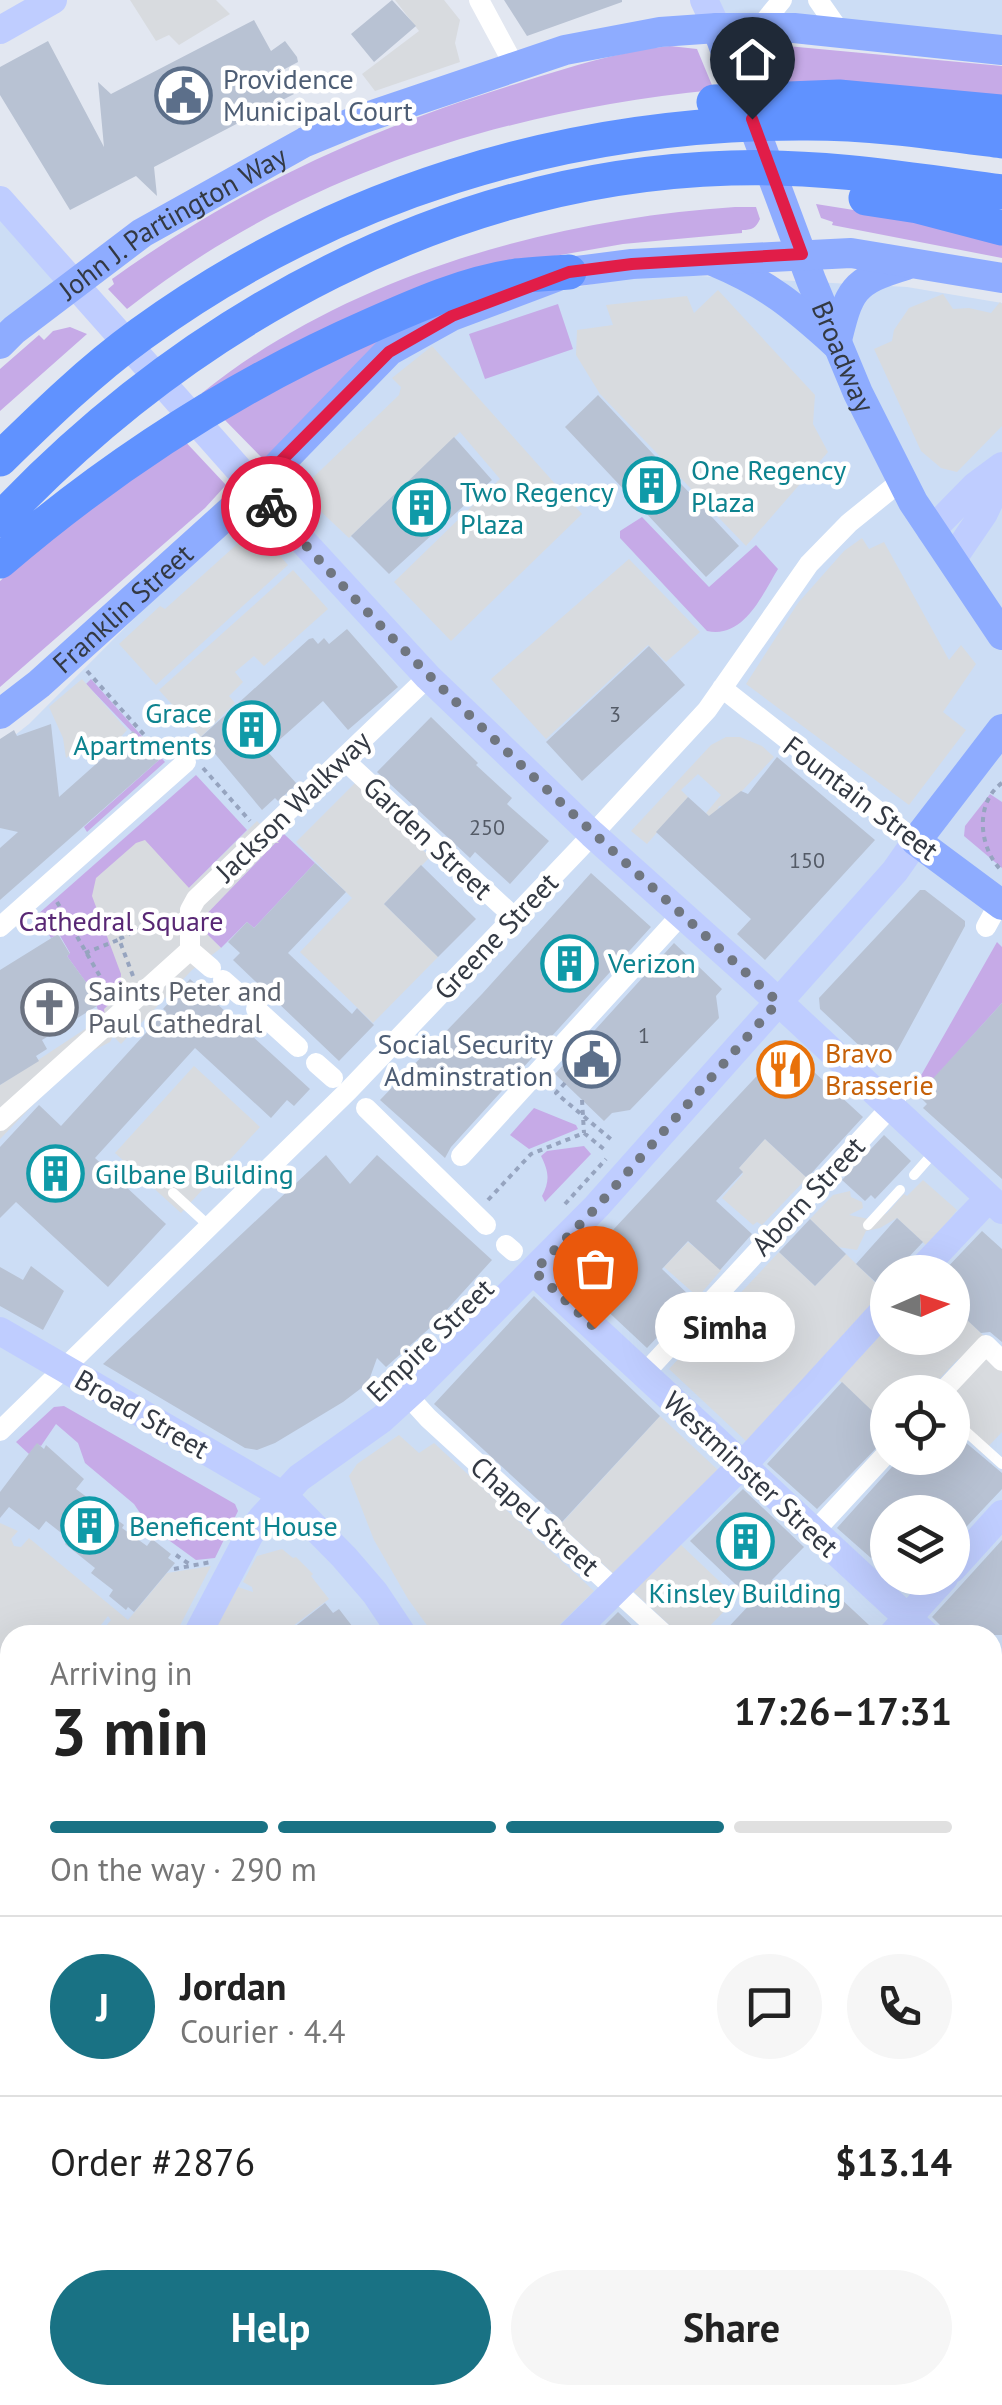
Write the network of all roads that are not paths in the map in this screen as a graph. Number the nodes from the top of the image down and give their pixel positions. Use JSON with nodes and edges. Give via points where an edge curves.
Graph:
{"nodes":[{"id":1,"x":53,"y":0,"type":"edge"},
{"id":2,"x":479,"y":0,"type":"edge"},
{"id":3,"x":782,"y":0,"type":"edge"},
{"id":4,"x":818,"y":0,"type":"edge"},
{"id":5,"x":717,"y":27,"type":"edge"},
{"id":6,"x":759,"y":28,"type":"junction"},
{"id":7,"x":0,"y":30,"type":"edge"},
{"id":8,"x":841,"y":33,"type":"junction"},
{"id":9,"x":1002,"y":50,"type":"edge"},
{"id":10,"x":514,"y":65,"type":"junction"},
{"id":11,"x":1002,"y":112,"type":"edge"},
{"id":12,"x":1002,"y":141,"type":"edge"},
{"id":13,"x":474,"y":169,"type":"junction"},
{"id":14,"x":565,"y":189,"type":"junction"},
{"id":15,"x":1002,"y":192,"type":"edge"},
{"id":16,"x":0,"y":200,"type":"edge"},
{"id":17,"x":1002,"y":228,"type":"edge"},
{"id":18,"x":802,"y":254,"type":"junction"},
{"id":19,"x":708,"y":259,"type":"junction"},
{"id":20,"x":916,"y":262,"type":"junction"},
{"id":21,"x":569,"y":272,"type":"junction"},
{"id":22,"x":1002,"y":278,"type":"edge"},
{"id":23,"x":76,"y":286,"type":"junction"},
{"id":24,"x":0,"y":344,"type":"edge"},
{"id":25,"x":836,"y":344,"type":"junction"},
{"id":26,"x":0,"y":459,"type":"edge"},
{"id":27,"x":1002,"y":466,"type":"edge"},
{"id":28,"x":1002,"y":476,"type":"edge"},
{"id":29,"x":901,"y":481,"type":"junction"},
{"id":30,"x":256,"y":488,"type":"junction"},
{"id":31,"x":0,"y":520,"type":"edge"},
{"id":32,"x":932,"y":530,"type":"junction"},
{"id":33,"x":952,"y":560,"type":"junction"},
{"id":34,"x":0,"y":561,"type":"edge"},
{"id":35,"x":1002,"y":635,"type":"edge"},
{"id":36,"x":428,"y":678,"type":"junction"},
{"id":37,"x":722,"y":688,"type":"junction"},
{"id":38,"x":0,"y":714,"type":"edge"},
{"id":39,"x":1002,"y":730,"type":"edge"},
{"id":40,"x":343,"y":759,"type":"junction"},
{"id":41,"x":181,"y":766,"type":"road end"},
{"id":42,"x":592,"y":834,"type":"junction"},
{"id":43,"x":916,"y":840,"type":"junction"},
{"id":44,"x":996,"y":912,"type":"edge"},
{"id":45,"x":682,"y":914,"type":"junction"},
{"id":46,"x":514,"y":917,"type":"junction"},
{"id":47,"x":0,"y":927,"type":"edge"},
{"id":48,"x":190,"y":950,"type":"junction"},
{"id":49,"x":778,"y":1002,"type":"junction"},
{"id":50,"x":298,"y":1047,"type":"dead end"},
{"id":51,"x":316,"y":1063,"type":"dead end"},
{"id":52,"x":333,"y":1078,"type":"dead end"},
{"id":53,"x":896,"y":1098,"type":"junction"},
{"id":54,"x":366,"y":1108,"type":"dead end"},
{"id":55,"x":0,"y":1121,"type":"edge"},
{"id":56,"x":937,"y":1150,"type":"junction"},
{"id":57,"x":461,"y":1156,"type":"dead end"},
{"id":58,"x":914,"y":1175,"type":"dead end"},
{"id":59,"x":900,"y":1190,"type":"dead end"},
{"id":60,"x":173,"y":1193,"type":"dead end"},
{"id":61,"x":999,"y":1207,"type":"edge"},
{"id":62,"x":868,"y":1225,"type":"dead end"},
{"id":63,"x":210,"y":1226,"type":"junction"},
{"id":64,"x":486,"y":1226,"type":"dead end"},
{"id":65,"x":941,"y":1255,"type":"edge"},
{"id":66,"x":517,"y":1256,"type":"junction"},
{"id":67,"x":870,"y":1326,"type":"edge"},
{"id":68,"x":0,"y":1331,"type":"edge"},
{"id":69,"x":1002,"y":1361,"type":"edge"},
{"id":70,"x":64,"y":1369,"type":"junction"},
{"id":71,"x":644,"y":1374,"type":"junction"},
{"id":72,"x":958,"y":1375,"type":"edge"},
{"id":73,"x":408,"y":1396,"type":"junction"},
{"id":74,"x":0,"y":1431,"type":"edge"},
{"id":75,"x":970,"y":1435,"type":"edge"},
{"id":76,"x":1002,"y":1464,"type":"edge"},
{"id":77,"x":742,"y":1465,"type":"junction"},
{"id":78,"x":870,"y":1471,"type":"edge"},
{"id":79,"x":284,"y":1496,"type":"junction"},
{"id":80,"x":1002,"y":1514,"type":"edge"},
{"id":81,"x":814,"y":1532,"type":"junction"},
{"id":82,"x":970,"y":1549,"type":"edge"},
{"id":83,"x":617,"y":1590,"type":"junction"},
{"id":84,"x":932,"y":1595,"type":"edge"},
{"id":85,"x":202,"y":1625,"type":"edge"},
{"id":86,"x":396,"y":1625,"type":"edge"},
{"id":87,"x":580,"y":1625,"type":"edge"},
{"id":88,"x":654,"y":1625,"type":"edge"},
{"id":89,"x":905,"y":1625,"type":"edge"},
{"id":90,"x":912,"y":1625,"type":"edge"}],
"edges":[{"from":1,"to":7,"type":"main road"},
{"from":2,"to":10,"type":"street"},
{"from":3,"to":6,"type":"street"},
{"from":4,"to":8,"type":"street"},
{"from":5,"to":6,"type":"main road","name":"John J. Partington Way"},
{"from":5,"to":10,"type":"main road","name":"John J. Partington Way","via":[[607,40]]},
{"from":5,"to":18,"type":"main road","name":"Broadway"},
{"from":6,"to":8,"type":"main road","name":"John J. Partington Way"},
{"from":8,"to":9,"type":"main road","name":"John J. Partington Way"},
{"from":10,"to":23,"type":"main road","name":"John J. Partington Way","via":[[305,142],[142,233]]},
{"from":11,"to":13,"type":"highway","via":[[839,97],[713,102],[580,122]]},
{"from":12,"to":13,"type":"highway","via":[[854,125],[742,124],[627,136]]},
{"from":13,"to":26,"type":"highway","via":[[312,232],[210,288],[116,353]]},
{"from":14,"to":15,"type":"highway","via":[[662,173],[760,167]]},
{"from":14,"to":17,"type":"highway","via":[[818,192],[918,206]]},
{"from":14,"to":31,"type":"highway","via":[[412,236],[266,306],[133,399]]},
{"from":16,"to":23,"type":"main road"},
{"from":18,"to":19,"type":"main road","name":"Franklin Street"},
{"from":18,"to":20,"type":"main road","name":"Franklin Street"},
{"from":18,"to":25,"type":"main road","name":"Broadway"},
{"from":19,"to":21,"type":"main road","name":"Franklin Street"},
{"from":19,"to":25,"type":"main road","via":[[776,292]]},
{"from":20,"to":22,"type":"main road","name":"Franklin Street"},
{"from":20,"to":25,"type":"main road","via":[[871,276],[852,292]]},
{"from":21,"to":30,"type":"main road","name":"Franklin Street","via":[[452,316],[389,352]]},
{"from":21,"to":34,"type":"highway","via":[[465,289],[287,364],[124,464]]},
{"from":23,"to":24,"type":"main road","name":"John J. Partington Way"},
{"from":23,"to":30,"type":"main road"},
{"from":25,"to":29,"type":"main road","name":"Broadway"},
{"from":27,"to":32,"type":"main road"},
{"from":28,"to":33,"type":"main road"},
{"from":29,"to":32,"type":"main road","name":"Broadway"},
{"from":29,"to":37,"type":"street","name":"Greene Street","via":[[809,564]]},
{"from":30,"to":36,"type":"main road"},
{"from":30,"to":38,"type":"main road","name":"Franklin Street"},
{"from":32,"to":33,"type":"main road","name":"Broadway"},
{"from":33,"to":35,"type":"main road","name":"Broadway"},
{"from":36,"to":40,"type":"street","name":"Jackson Walkway"},
{"from":36,"to":42,"type":"main road"},
{"from":37,"to":42,"type":"street","name":"Greene Street"},
{"from":37,"to":43,"type":"street","name":"Fountain Street"},
{"from":39,"to":43,"type":"main road","name":"Empire Street"},
{"from":40,"to":46,"type":"street","name":"Garden Street"},
{"from":40,"to":48,"type":"street","name":"Jackson Walkway","via":[[192,905]]},
{"from":41,"to":47,"type":"street"},
{"from":42,"to":45,"type":"main road"},
{"from":42,"to":46,"type":"street","name":"Greene Street"},
{"from":43,"to":44,"type":"main road","name":"Fountain Street"},
{"from":43,"to":49,"type":"main road","name":"Empire Street"},
{"from":45,"to":49,"type":"main road"},
{"from":45,"to":57,"type":"street"},
{"from":46,"to":63,"type":"street","name":"Greene Street"},
{"from":48,"to":50,"type":"street"},
{"from":48,"to":55,"type":"street"},
{"from":49,"to":53,"type":"main road"},
{"from":49,"to":66,"type":"main road","name":"Empire Street","via":[[608,1195]]},
{"from":51,"to":52,"type":"street"},
{"from":53,"to":56,"type":"main road"},
{"from":53,"to":71,"type":"street","name":"Aborn Street"},
{"from":54,"to":64,"type":"street"},
{"from":56,"to":58,"type":"lane"},
{"from":56,"to":61,"type":"main road"},
{"from":59,"to":62,"type":"lane"},
{"from":60,"to":63,"type":"lane"},
{"from":61,"to":65,"type":"main road"},
{"from":63,"to":70,"type":"street","name":"Greene Street"},
{"from":66,"to":71,"type":"main road","name":"Westminster Street"},
{"from":66,"to":73,"type":"main road","name":"Empire Street"},
{"from":67,"to":77,"type":"main road"},
{"from":68,"to":70,"type":"main road","name":"Broad Street"},
{"from":69,"to":72,"type":"street","via":[[986,1345]]},
{"from":70,"to":74,"type":"street","name":"Greene Street"},
{"from":70,"to":79,"type":"main road","name":"Broad Street"},
{"from":71,"to":77,"type":"main road","name":"Westminster Street"},
{"from":73,"to":79,"type":"main road","name":"Empire Street"},
{"from":73,"to":83,"type":"street","name":"Chapel Street"},
{"from":75,"to":76,"type":"lane"},
{"from":77,"to":81,"type":"main road","name":"Westminster Street"},
{"from":77,"to":83,"type":"main road"},
{"from":78,"to":81,"type":"street"},
{"from":79,"to":85,"type":"main road","name":"Empire Street","via":[[250,1534]]},
{"from":79,"to":86,"type":"main road","name":"Broad Street"},
{"from":80,"to":82,"type":"main road"},
{"from":81,"to":89,"type":"main road","name":"Westminster Street"},
{"from":83,"to":87,"type":"main road"},
{"from":83,"to":88,"type":"street","name":"Chapel Street"},
{"from":84,"to":90,"type":"main road"}]}
